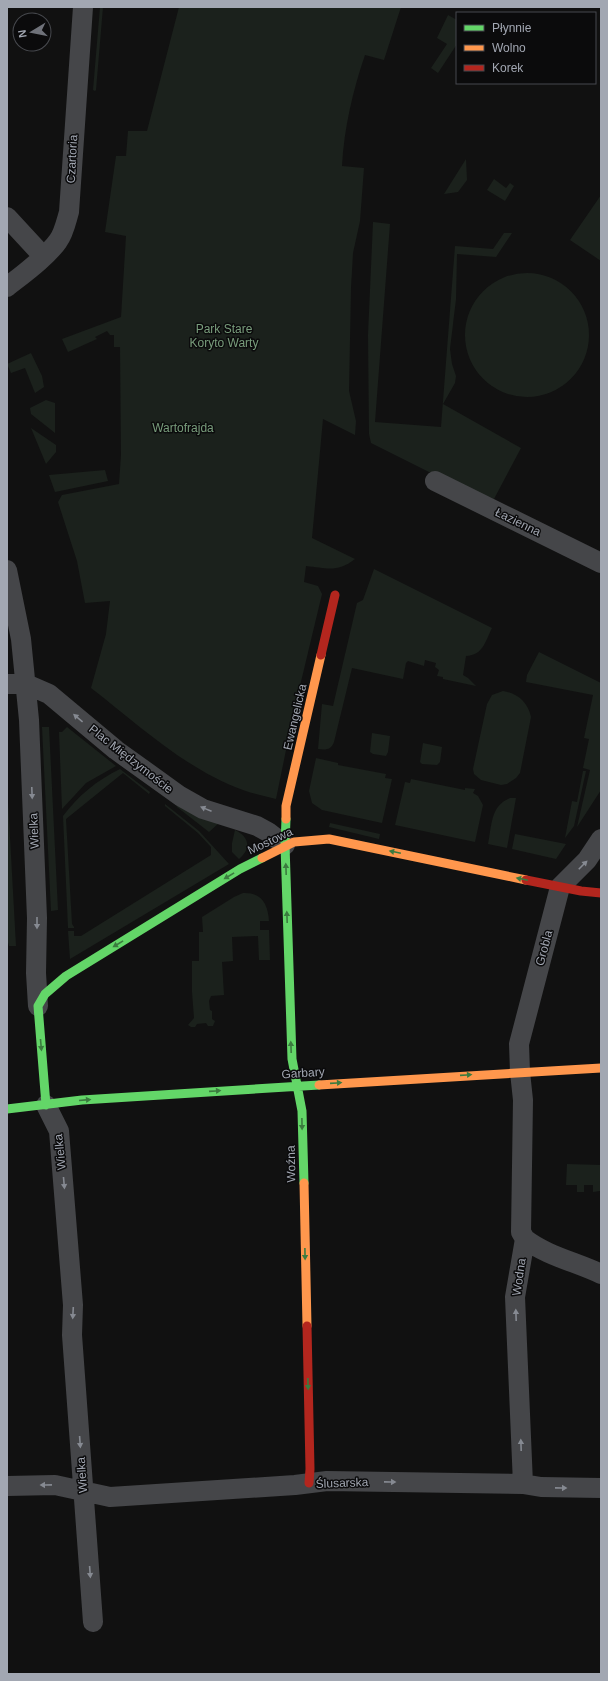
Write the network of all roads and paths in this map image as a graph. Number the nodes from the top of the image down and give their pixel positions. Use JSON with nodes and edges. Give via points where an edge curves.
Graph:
{"nodes":[{"id":1,"x":83,"y":7,"type":"edge"},
{"id":2,"x":7,"y":217,"type":"edge"},
{"id":3,"x":43,"y":256,"type":"junction"},
{"id":4,"x":7,"y":287,"type":"edge"},
{"id":5,"x":435,"y":481,"type":"dead end"},
{"id":6,"x":601,"y":563,"type":"edge"},
{"id":7,"x":7,"y":570,"type":"edge"},
{"id":8,"x":335,"y":595,"type":"dead end"},
{"id":9,"x":16,"y":684,"type":"edge"},
{"id":10,"x":601,"y":839,"type":"edge"},
{"id":11,"x":285,"y":845,"type":"junction"},
{"id":12,"x":560,"y":887,"type":"junction"},
{"id":13,"x":601,"y":893,"type":"edge"},
{"id":14,"x":38,"y":1006,"type":"junction"},
{"id":15,"x":601,"y":1068,"type":"edge"},
{"id":16,"x":520,"y":1072,"type":"junction"},
{"id":17,"x":297,"y":1086,"type":"junction"},
{"id":18,"x":46,"y":1105,"type":"junction"},
{"id":19,"x":7,"y":1109,"type":"edge"},
{"id":20,"x":525,"y":1239,"type":"junction"},
{"id":21,"x":601,"y":1274,"type":"edge"},
{"id":22,"x":309,"y":1484,"type":"junction"},
{"id":23,"x":523,"y":1484,"type":"junction"},
{"id":24,"x":7,"y":1486,"type":"edge"},
{"id":25,"x":601,"y":1488,"type":"edge"},
{"id":26,"x":84,"y":1491,"type":"junction"},
{"id":27,"x":93,"y":1622,"type":"dead end"}],
"edges":[{"from":1,"to":3,"type":"street","name":"Czartoria","via":[[69,212],[58,241]]},
{"from":2,"to":3,"type":"street"},
{"from":3,"to":4,"type":"street","name":"Czartoria"},
{"from":5,"to":6,"type":"street","name":"Łazienna"},
{"from":7,"to":9,"type":"street","name":"Wielka","via":[[21,639]]},
{"from":8,"to":11,"type":"street","name":"Ewangelicka","via":[[286,806]]},
{"from":11,"to":9,"type":"street","name":"Plac Międzymoście","one_way":true,"via":[[257,826],[203,808],[180,796],[116,750],[49,694]]},
{"from":9,"to":14,"type":"street","name":"Wielka","one_way":true,"via":[[30,754]]},
{"from":12,"to":10,"type":"street","one_way":true,"via":[[587,860]]},
{"from":12,"to":11,"type":"street","name":"Mostowa","one_way":true,"via":[[329,839],[304,840]]},
{"from":11,"to":14,"type":"street","name":"Mostowa","one_way":true,"via":[[240,869],[66,976],[45,994]]},
{"from":17,"to":11,"type":"street","name":"Woźna","one_way":true,"via":[[292,1059]]},
{"from":12,"to":13,"type":"street","name":"Mostowa"},
{"from":12,"to":16,"type":"street","name":"Grobla","via":[[519,1044]]},
{"from":14,"to":18,"type":"street","name":"Wielka","one_way":true},
{"from":15,"to":16,"type":"street","name":"Garbary"},
{"from":17,"to":16,"type":"street","name":"Garbary","one_way":true},
{"from":16,"to":20,"type":"street","name":"Wodna","via":[[523,1100],[521,1232]]},
{"from":18,"to":17,"type":"street","name":"Garbary","one_way":true,"via":[[82,1100]]},
{"from":17,"to":22,"type":"street","name":"Woźna","one_way":true,"via":[[302,1111]]},
{"from":18,"to":19,"type":"street","name":"Garbary"},
{"from":18,"to":26,"type":"street","name":"Wielka","one_way":true,"via":[[59,1132]]},
{"from":20,"to":21,"type":"street","via":[[546,1252]]},
{"from":23,"to":20,"type":"street","name":"Wodna","one_way":true,"via":[[515,1297]]},
{"from":22,"to":23,"type":"street","name":"Ślusarska","one_way":true,"via":[[327,1481]]},
{"from":22,"to":26,"type":"street","name":"Ślusarska","via":[[110,1498]]},
{"from":23,"to":25,"type":"street","name":"Ślusarska","one_way":true,"via":[[541,1487]]},
{"from":26,"to":24,"type":"street","name":"Ślusarska","one_way":true,"via":[[55,1485]]},
{"from":26,"to":27,"type":"street","name":"Wielka","one_way":true}]}
